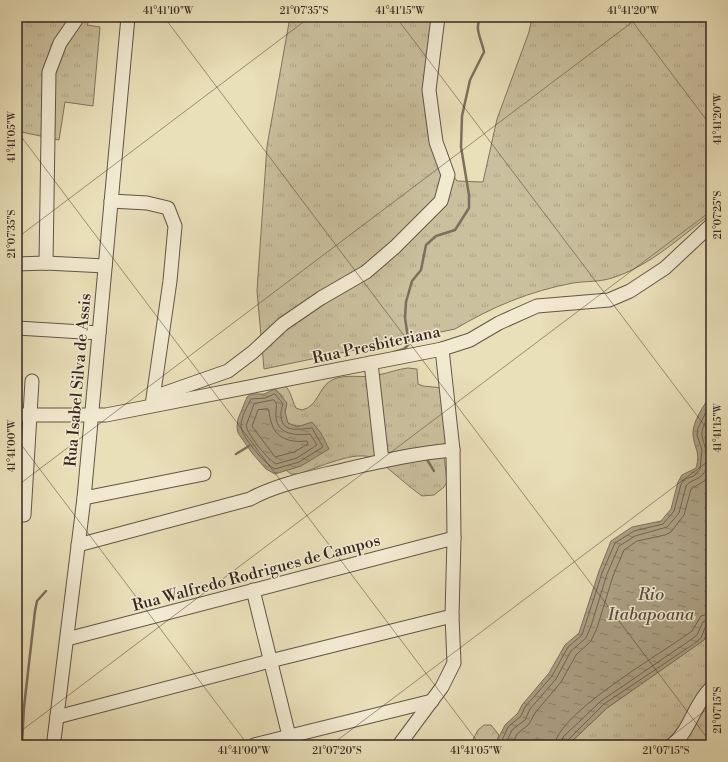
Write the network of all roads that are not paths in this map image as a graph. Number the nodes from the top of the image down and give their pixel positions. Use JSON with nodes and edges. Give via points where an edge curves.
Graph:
{"nodes":[{"id":1,"x":78,"y":17,"type":"edge"},
{"id":2,"x":128,"y":17,"type":"edge"},
{"id":3,"x":438,"y":17,"type":"edge"},
{"id":4,"x":111,"y":201,"type":"junction"},
{"id":5,"x":711,"y":225,"type":"edge"},
{"id":6,"x":46,"y":263,"type":"junction"},
{"id":7,"x":17,"y":264,"type":"edge"},
{"id":8,"x":105,"y":266,"type":"junction"},
{"id":9,"x":17,"y":328,"type":"edge"},
{"id":10,"x":99,"y":333,"type":"junction"},
{"id":11,"x":442,"y":349,"type":"junction"},
{"id":12,"x":371,"y":363,"type":"junction"},
{"id":13,"x":32,"y":381,"type":"dead end"},
{"id":14,"x":152,"y":402,"type":"junction"},
{"id":15,"x":17,"y":415,"type":"edge"},
{"id":16,"x":30,"y":415,"type":"junction"},
{"id":17,"x":90,"y":415,"type":"junction"},
{"id":18,"x":453,"y":450,"type":"junction"},
{"id":19,"x":382,"y":461,"type":"junction"},
{"id":20,"x":204,"y":474,"type":"dead end"},
{"id":21,"x":84,"y":498,"type":"junction"},
{"id":22,"x":17,"y":515,"type":"edge"},
{"id":23,"x":454,"y":538,"type":"junction"},
{"id":24,"x":78,"y":545,"type":"junction"},
{"id":25,"x":253,"y":590,"type":"junction"},
{"id":26,"x":452,"y":616,"type":"junction"},
{"id":27,"x":66,"y":639,"type":"junction"},
{"id":28,"x":270,"y":661,"type":"junction"},
{"id":29,"x":711,"y":688,"type":"edge"},
{"id":30,"x":432,"y":701,"type":"junction"},
{"id":31,"x":57,"y":717,"type":"junction"},
{"id":32,"x":290,"y":741,"type":"edge"},
{"id":33,"x":55,"y":745,"type":"edge"},
{"id":34,"x":254,"y":745,"type":"edge"},
{"id":35,"x":399,"y":745,"type":"edge"},
{"id":36,"x":672,"y":745,"type":"edge"}],
"edges":[{"from":1,"to":6,"type":"street","via":[[60,43],[49,72]]},
{"from":2,"to":4,"type":"street","name":"Rua Isabel Silva de Assis"},
{"from":3,"to":14,"type":"street","via":[[429,90],[436,142],[448,175],[441,201],[366,272],[282,324],[253,352],[228,371]]},
{"from":4,"to":8,"type":"street","name":"Rua Isabel Silva de Assis"},
{"from":4,"to":14,"type":"street","via":[[147,203],[168,208],[175,226],[170,281]]},
{"from":5,"to":11,"type":"street","name":"Rua Presbiteriana","via":[[665,268],[630,291],[609,300],[537,306],[499,323],[470,340]]},
{"from":6,"to":7,"type":"street"},
{"from":6,"to":8,"type":"street"},
{"from":8,"to":10,"type":"street","name":"Rua Isabel Silva de Assis"},
{"from":9,"to":10,"type":"street"},
{"from":10,"to":17,"type":"street","name":"Rua Isabel Silva de Assis"},
{"from":11,"to":12,"type":"street","name":"Rua Presbiteriana"},
{"from":11,"to":18,"type":"street"},
{"from":12,"to":14,"type":"street","name":"Rua Presbiteriana"},
{"from":12,"to":19,"type":"street"},
{"from":13,"to":16,"type":"street"},
{"from":14,"to":17,"type":"street","name":"Rua Presbiteriana","via":[[106,415]]},
{"from":15,"to":16,"type":"street","name":"Rua Presbiteriana"},
{"from":16,"to":17,"type":"street","name":"Rua Presbiteriana"},
{"from":16,"to":22,"type":"street","via":[[24,515]]},
{"from":17,"to":21,"type":"street","name":"Rua Isabel Silva de Assis"},
{"from":18,"to":19,"type":"street"},
{"from":18,"to":23,"type":"street"},
{"from":19,"to":24,"type":"street"},
{"from":20,"to":21,"type":"street"},
{"from":21,"to":24,"type":"street","name":"Rua Isabel Silva de Assis"},
{"from":23,"to":25,"type":"street","name":"Rua Walfredo Rodrigues de Campos"},
{"from":23,"to":26,"type":"street"},
{"from":24,"to":27,"type":"street","name":"Rua Isabel Silva de Assis"},
{"from":25,"to":27,"type":"street","name":"Rua Walfredo Rodrigues de Campos"},
{"from":25,"to":28,"type":"street"},
{"from":26,"to":28,"type":"street"},
{"from":26,"to":30,"type":"street","via":[[454,663]]},
{"from":27,"to":31,"type":"street","name":"Rua Isabel Silva de Assis"},
{"from":28,"to":31,"type":"street"},
{"from":28,"to":32,"type":"street"},
{"from":29,"to":36,"type":"street","via":[[702,697],[679,739]]},
{"from":30,"to":32,"type":"street"},
{"from":30,"to":35,"type":"street"},
{"from":31,"to":33,"type":"street","name":"Rua Isabel Silva de Assis"},
{"from":32,"to":34,"type":"street"}]}
